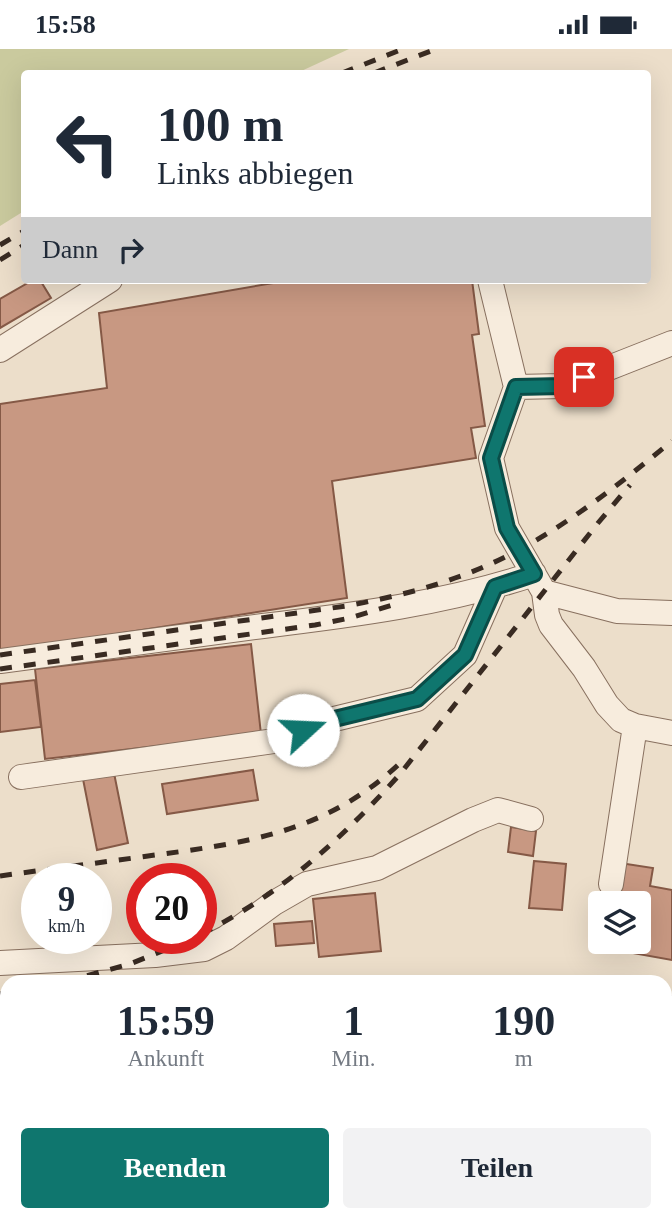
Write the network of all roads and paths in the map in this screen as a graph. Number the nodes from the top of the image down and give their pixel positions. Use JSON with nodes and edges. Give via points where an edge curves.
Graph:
{"nodes":[{"id":1,"x":104,"y":284,"type":"edge"},
{"id":2,"x":491,"y":284,"type":"edge"},
{"id":3,"x":672,"y":343,"type":"edge"},
{"id":4,"x":0,"y":350,"type":"edge"},
{"id":5,"x":516,"y":387,"type":"junction"},
{"id":6,"x":539,"y":583,"type":"junction"},
{"id":7,"x":495,"y":587,"type":"junction"},
{"id":8,"x":672,"y":613,"type":"edge"},
{"id":9,"x":0,"y":661,"type":"edge"},
{"id":10,"x":635,"y":726,"type":"junction"},
{"id":11,"x":672,"y":733,"type":"edge"},
{"id":12,"x":20,"y":777,"type":"dead end"},
{"id":13,"x":531,"y":818,"type":"dead end"},
{"id":14,"x":611,"y":884,"type":"dead end"},
{"id":15,"x":0,"y":963,"type":"edge"}],
"edges":[{"from":1,"to":4,"type":"street"},
{"from":2,"to":5,"type":"street"},
{"from":3,"to":5,"type":"street","via":[[563,386]]},
{"from":5,"to":6,"type":"street","via":[[491,458],[507,528]]},
{"from":6,"to":7,"type":"street"},
{"from":6,"to":8,"type":"street","via":[[617,611]]},
{"from":6,"to":10,"type":"street","via":[[551,625],[607,705],[621,720]]},
{"from":7,"to":9,"type":"street","via":[[405,606]]},
{"from":7,"to":12,"type":"street","via":[[465,655],[417,699],[326,721],[281,740]]},
{"from":10,"to":11,"type":"street"},
{"from":10,"to":14,"type":"street"},
{"from":13,"to":15,"type":"street","via":[[498,810],[377,868],[307,884],[204,949]]}]}
